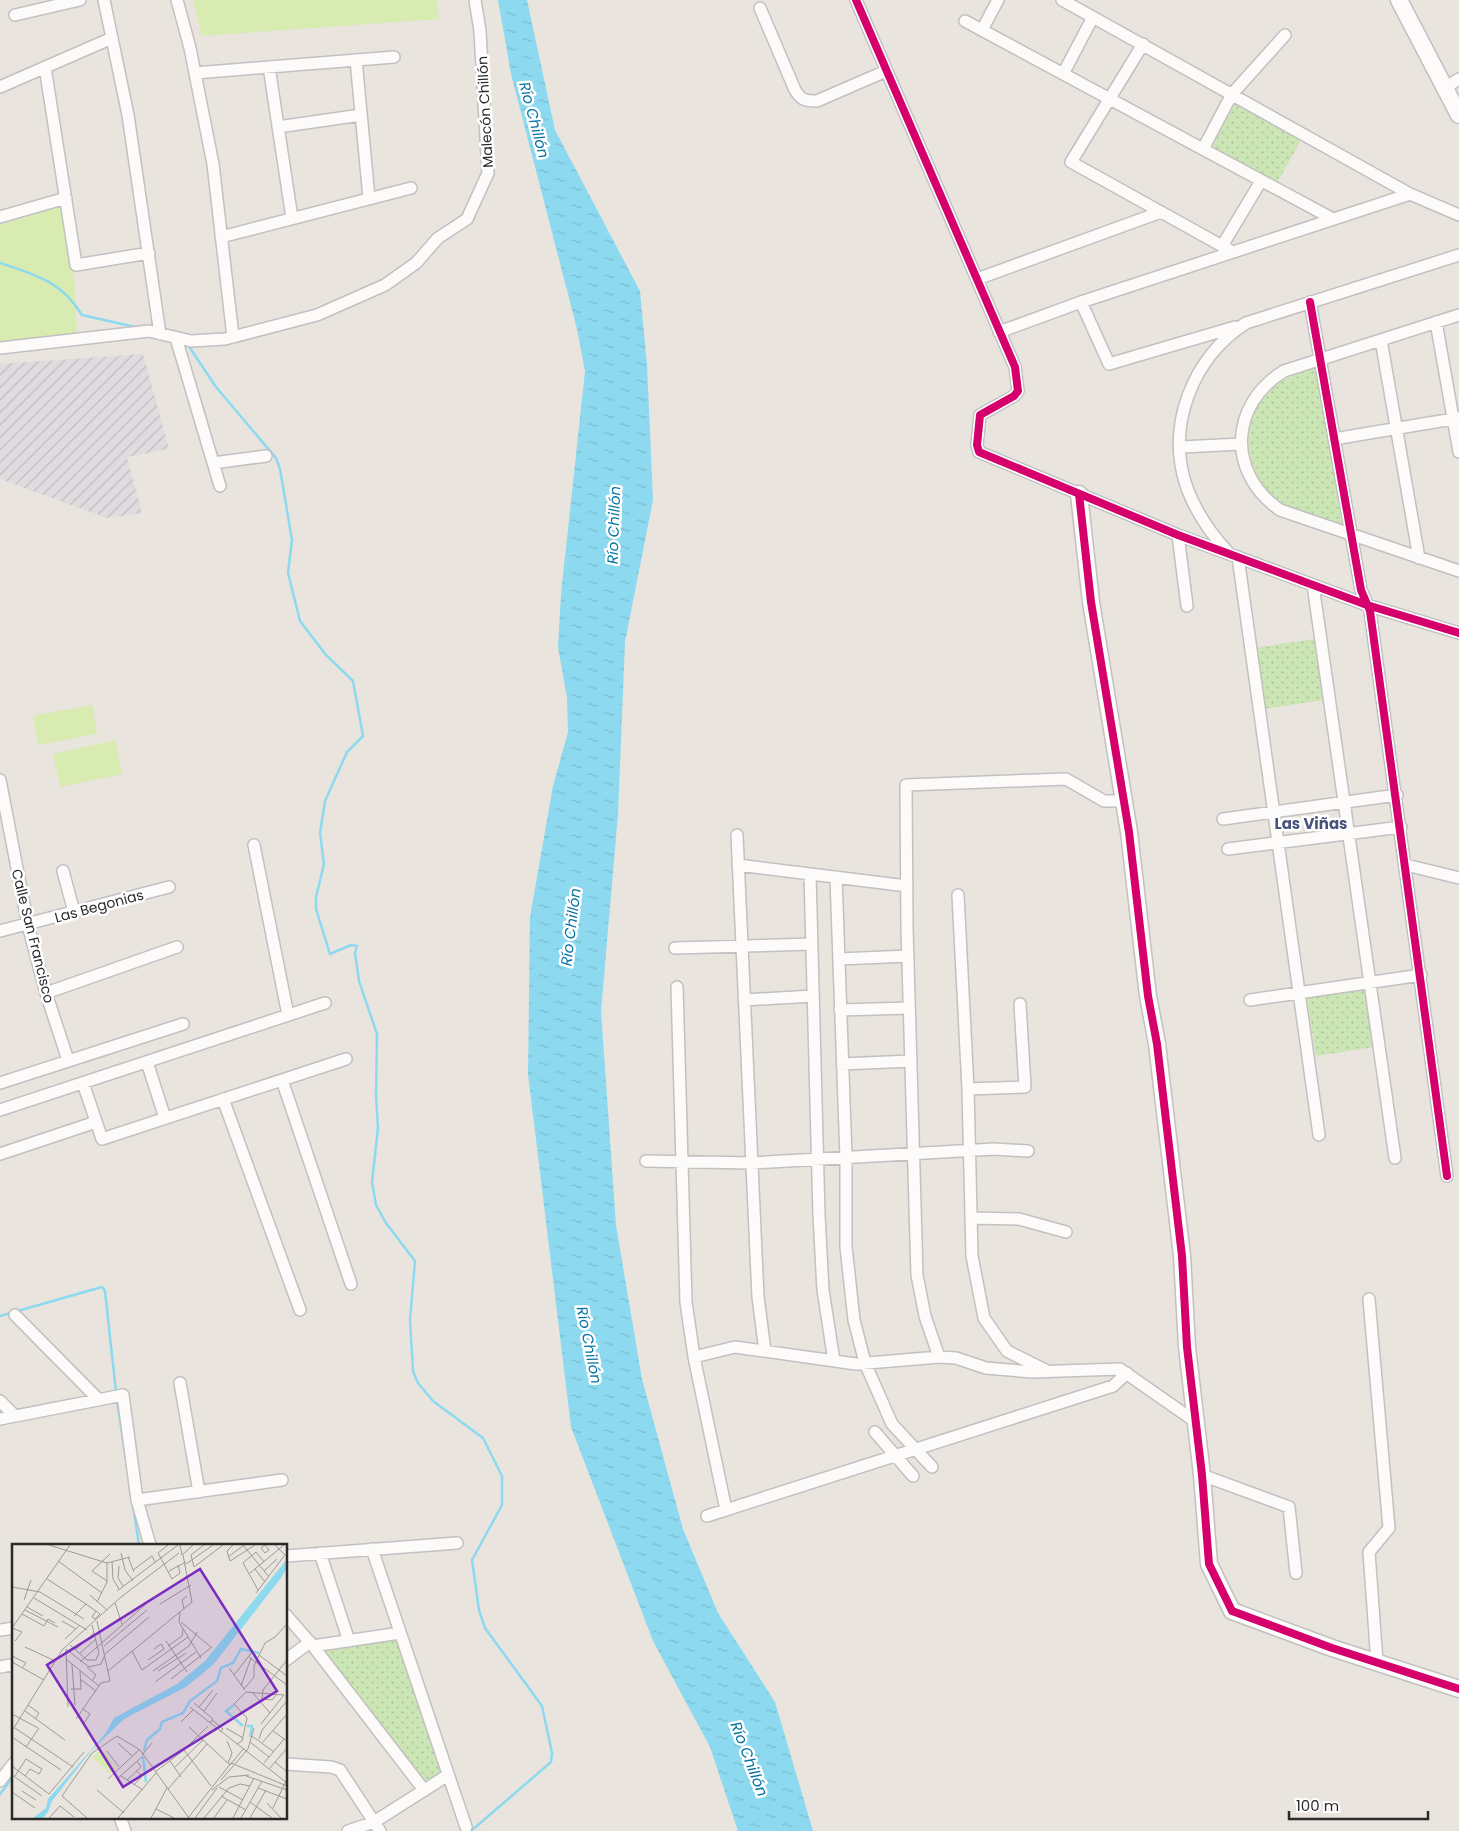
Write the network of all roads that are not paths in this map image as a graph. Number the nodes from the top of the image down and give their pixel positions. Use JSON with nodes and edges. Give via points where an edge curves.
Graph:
{"nodes":[{"id":1,"x":80,"y":0,"type":"edge"},
{"id":2,"x":104,"y":0,"type":"edge"},
{"id":3,"x":177,"y":0,"type":"edge"},
{"id":4,"x":475,"y":0,"type":"edge"},
{"id":5,"x":856,"y":0,"type":"edge"},
{"id":6,"x":998,"y":0,"type":"edge"},
{"id":7,"x":1062,"y":0,"type":"edge"},
{"id":8,"x":1399,"y":0,"type":"edge"},
{"id":9,"x":760,"y":8,"type":"dead end"},
{"id":10,"x":14,"y":15,"type":"dead end"},
{"id":11,"x":1093,"y":17,"type":"junction"},
{"id":12,"x":965,"y":21,"type":"dead end"},
{"id":13,"x":982,"y":30,"type":"junction"},
{"id":14,"x":1285,"y":35,"type":"dead end"},
{"id":15,"x":112,"y":38,"type":"junction"},
{"id":16,"x":1143,"y":44,"type":"junction"},
{"id":17,"x":394,"y":57,"type":"dead end"},
{"id":18,"x":356,"y":60,"type":"junction"},
{"id":19,"x":269,"y":67,"type":"junction"},
{"id":20,"x":45,"y":68,"type":"junction"},
{"id":21,"x":886,"y":71,"type":"junction"},
{"id":22,"x":195,"y":73,"type":"junction"},
{"id":23,"x":1063,"y":74,"type":"junction"},
{"id":24,"x":1459,"y":79,"type":"edge"},
{"id":25,"x":0,"y":87,"type":"edge"},
{"id":26,"x":1445,"y":88,"type":"junction"},
{"id":27,"x":1232,"y":94,"type":"junction"},
{"id":28,"x":1110,"y":99,"type":"junction"},
{"id":29,"x":361,"y":115,"type":"junction"},
{"id":30,"x":1459,"y":115,"type":"edge"},
{"id":31,"x":278,"y":127,"type":"junction"},
{"id":32,"x":1203,"y":149,"type":"junction"},
{"id":33,"x":1261,"y":181,"type":"junction"},
{"id":34,"x":411,"y":188,"type":"dead end"},
{"id":35,"x":1410,"y":194,"type":"junction"},
{"id":36,"x":66,"y":198,"type":"junction"},
{"id":37,"x":369,"y":198,"type":"junction"},
{"id":38,"x":1161,"y":212,"type":"junction"},
{"id":39,"x":1459,"y":215,"type":"edge"},
{"id":40,"x":0,"y":217,"type":"edge"},
{"id":41,"x":292,"y":218,"type":"junction"},
{"id":42,"x":1333,"y":219,"type":"junction"},
{"id":43,"x":221,"y":237,"type":"junction"},
{"id":44,"x":1222,"y":246,"type":"junction"},
{"id":45,"x":1233,"y":252,"type":"junction"},
{"id":46,"x":149,"y":254,"type":"junction"},
{"id":47,"x":1459,"y":255,"type":"edge"},
{"id":48,"x":977,"y":279,"type":"junction"},
{"id":49,"x":1081,"y":302,"type":"junction"},
{"id":50,"x":1310,"y":302,"type":"junction"},
{"id":51,"x":1459,"y":315,"type":"edge"},
{"id":52,"x":1436,"y":322,"type":"junction"},
{"id":53,"x":1246,"y":323,"type":"junction"},
{"id":54,"x":999,"y":332,"type":"junction"},
{"id":55,"x":160,"y":334,"type":"junction"},
{"id":56,"x":233,"y":337,"type":"junction"},
{"id":57,"x":176,"y":338,"type":"junction"},
{"id":58,"x":1381,"y":340,"type":"junction"},
{"id":59,"x":0,"y":348,"type":"edge"},
{"id":60,"x":1320,"y":360,"type":"junction"},
{"id":61,"x":1456,"y":419,"type":"edge"},
{"id":62,"x":1396,"y":429,"type":"junction"},
{"id":63,"x":1334,"y":439,"type":"junction"},
{"id":64,"x":1240,"y":444,"type":"junction"},
{"id":65,"x":1181,"y":447,"type":"junction"},
{"id":66,"x":1459,"y":452,"type":"edge"},
{"id":67,"x":266,"y":456,"type":"dead end"},
{"id":68,"x":213,"y":463,"type":"junction"},
{"id":69,"x":220,"y":486,"type":"dead end"},
{"id":70,"x":1079,"y":494,"type":"junction"},
{"id":71,"x":1178,"y":535,"type":"junction"},
{"id":72,"x":1351,"y":535,"type":"junction"},
{"id":73,"x":1233,"y":555,"type":"junction"},
{"id":74,"x":1419,"y":558,"type":"junction"},
{"id":75,"x":1459,"y":571,"type":"edge"},
{"id":76,"x":1313,"y":586,"type":"junction"},
{"id":77,"x":1367,"y":605,"type":"junction"},
{"id":78,"x":1187,"y":606,"type":"dead end"},
{"id":79,"x":1459,"y":633,"type":"edge"},
{"id":80,"x":0,"y":780,"type":"edge"},
{"id":81,"x":1396,"y":796,"type":"junction"},
{"id":82,"x":1123,"y":801,"type":"junction"},
{"id":83,"x":1344,"y":803,"type":"junction"},
{"id":84,"x":1274,"y":812,"type":"junction"},
{"id":85,"x":1223,"y":819,"type":"dead end"},
{"id":86,"x":1401,"y":827,"type":"junction"},
{"id":87,"x":1348,"y":834,"type":"junction"},
{"id":88,"x":737,"y":835,"type":"dead end"},
{"id":89,"x":1278,"y":843,"type":"junction"},
{"id":90,"x":254,"y":845,"type":"dead end"},
{"id":91,"x":1228,"y":849,"type":"dead end"},
{"id":92,"x":738,"y":865,"type":"junction"},
{"id":93,"x":1406,"y":865,"type":"junction"},
{"id":94,"x":63,"y":871,"type":"dead end"},
{"id":95,"x":810,"y":874,"type":"junction"},
{"id":96,"x":836,"y":877,"type":"junction"},
{"id":97,"x":1459,"y":878,"type":"edge"},
{"id":98,"x":906,"y":886,"type":"junction"},
{"id":99,"x":168,"y":887,"type":"dead end"},
{"id":100,"x":958,"y":895,"type":"dead end"},
{"id":101,"x":74,"y":912,"type":"junction"},
{"id":102,"x":28,"y":925,"type":"junction"},
{"id":103,"x":0,"y":931,"type":"edge"},
{"id":104,"x":812,"y":944,"type":"junction"},
{"id":105,"x":177,"y":947,"type":"dead end"},
{"id":106,"x":742,"y":947,"type":"junction"},
{"id":107,"x":675,"y":948,"type":"dead end"},
{"id":108,"x":908,"y":956,"type":"junction"},
{"id":109,"x":839,"y":959,"type":"junction"},
{"id":110,"x":1421,"y":974,"type":"junction"},
{"id":111,"x":1370,"y":982,"type":"junction"},
{"id":112,"x":677,"y":987,"type":"dead end"},
{"id":113,"x":1299,"y":992,"type":"junction"},
{"id":114,"x":46,"y":993,"type":"junction"},
{"id":115,"x":813,"y":996,"type":"junction"},
{"id":116,"x":744,"y":1000,"type":"junction"},
{"id":117,"x":1250,"y":1000,"type":"dead end"},
{"id":118,"x":325,"y":1003,"type":"dead end"},
{"id":119,"x":1020,"y":1004,"type":"dead end"},
{"id":120,"x":909,"y":1008,"type":"junction"},
{"id":121,"x":840,"y":1010,"type":"junction"},
{"id":122,"x":288,"y":1015,"type":"junction"},
{"id":123,"x":183,"y":1024,"type":"dead end"},
{"id":124,"x":346,"y":1059,"type":"dead end"},
{"id":125,"x":68,"y":1060,"type":"junction"},
{"id":126,"x":911,"y":1061,"type":"junction"},
{"id":127,"x":147,"y":1062,"type":"junction"},
{"id":128,"x":842,"y":1064,"type":"junction"},
{"id":129,"x":282,"y":1080,"type":"junction"},
{"id":130,"x":0,"y":1083,"type":"edge"},
{"id":131,"x":83,"y":1083,"type":"junction"},
{"id":132,"x":968,"y":1089,"type":"junction"},
{"id":133,"x":223,"y":1099,"type":"junction"},
{"id":134,"x":0,"y":1110,"type":"edge"},
{"id":135,"x":165,"y":1118,"type":"junction"},
{"id":136,"x":96,"y":1122,"type":"junction"},
{"id":137,"x":1319,"y":1134,"type":"dead end"},
{"id":138,"x":971,"y":1151,"type":"junction"},
{"id":139,"x":1028,"y":1151,"type":"dead end"},
{"id":140,"x":0,"y":1154,"type":"edge"},
{"id":141,"x":914,"y":1154,"type":"junction"},
{"id":142,"x":846,"y":1157,"type":"junction"},
{"id":143,"x":1395,"y":1158,"type":"dead end"},
{"id":144,"x":817,"y":1159,"type":"junction"},
{"id":145,"x":646,"y":1161,"type":"dead end"},
{"id":146,"x":682,"y":1162,"type":"junction"},
{"id":147,"x":751,"y":1163,"type":"junction"},
{"id":148,"x":1447,"y":1176,"type":"dead end"},
{"id":149,"x":972,"y":1218,"type":"junction"},
{"id":150,"x":1066,"y":1232,"type":"dead end"},
{"id":151,"x":351,"y":1284,"type":"dead end"},
{"id":152,"x":1369,"y":1299,"type":"dead end"},
{"id":153,"x":300,"y":1310,"type":"dead end"},
{"id":154,"x":16,"y":1315,"type":"dead end"},
{"id":155,"x":765,"y":1351,"type":"junction"},
{"id":156,"x":694,"y":1356,"type":"junction"},
{"id":157,"x":939,"y":1357,"type":"junction"},
{"id":158,"x":834,"y":1361,"type":"junction"},
{"id":159,"x":864,"y":1363,"type":"junction"},
{"id":160,"x":1048,"y":1371,"type":"junction"},
{"id":161,"x":1126,"y":1372,"type":"junction"},
{"id":162,"x":180,"y":1383,"type":"dead end"},
{"id":163,"x":98,"y":1400,"type":"junction"},
{"id":164,"x":0,"y":1401,"type":"edge"},
{"id":165,"x":15,"y":1416,"type":"junction"},
{"id":166,"x":0,"y":1419,"type":"edge"},
{"id":167,"x":1196,"y":1422,"type":"junction"},
{"id":168,"x":875,"y":1432,"type":"dead end"},
{"id":169,"x":916,"y":1449,"type":"junction"},
{"id":170,"x":896,"y":1456,"type":"junction"},
{"id":171,"x":932,"y":1467,"type":"dead end"},
{"id":172,"x":1202,"y":1475,"type":"junction"},
{"id":173,"x":913,"y":1476,"type":"dead end"},
{"id":174,"x":282,"y":1480,"type":"dead end"},
{"id":175,"x":199,"y":1492,"type":"junction"},
{"id":176,"x":137,"y":1500,"type":"junction"},
{"id":177,"x":726,"y":1510,"type":"junction"},
{"id":178,"x":707,"y":1516,"type":"dead end"},
{"id":179,"x":457,"y":1543,"type":"dead end"},
{"id":180,"x":150,"y":1544,"type":"edge"},
{"id":181,"x":372,"y":1549,"type":"junction"},
{"id":182,"x":320,"y":1553,"type":"junction"},
{"id":183,"x":288,"y":1556,"type":"edge"},
{"id":184,"x":1296,"y":1573,"type":"dead end"},
{"id":185,"x":288,"y":1617,"type":"edge"},
{"id":186,"x":400,"y":1633,"type":"junction"},
{"id":187,"x":349,"y":1641,"type":"junction"},
{"id":188,"x":311,"y":1644,"type":"junction"},
{"id":189,"x":288,"y":1659,"type":"edge"},
{"id":190,"x":1376,"y":1662,"type":"junction"},
{"id":191,"x":1459,"y":1689,"type":"edge"},
{"id":192,"x":288,"y":1764,"type":"edge"},
{"id":193,"x":12,"y":1766,"type":"edge"},
{"id":194,"x":448,"y":1775,"type":"junction"},
{"id":195,"x":0,"y":1781,"type":"edge"},
{"id":196,"x":424,"y":1790,"type":"junction"},
{"id":197,"x":120,"y":1818,"type":"edge"},
{"id":198,"x":377,"y":1826,"type":"edge"},
{"id":199,"x":466,"y":1827,"type":"dead end"},
{"id":200,"x":125,"y":1831,"type":"edge"},
{"id":201,"x":348,"y":1831,"type":"edge"}],
"edges":[{"from":1,"to":10,"type":"street"},
{"from":2,"to":15,"type":"street"},
{"from":3,"to":22,"type":"street"},
{"from":4,"to":56,"type":"street","name":"Malecón Chillón","via":[[480,31],[488,173],[467,220],[438,238],[416,263],[385,285],[317,315]]},
{"from":5,"to":21,"type":"street"},
{"from":6,"to":13,"type":"street"},
{"from":7,"to":11,"type":"street"},
{"from":8,"to":26,"type":"street"},
{"from":9,"to":21,"type":"street","via":[[795,90],[806,101],[817,100]]},
{"from":11,"to":16,"type":"street"},
{"from":11,"to":23,"type":"street"},
{"from":12,"to":13,"type":"street"},
{"from":13,"to":23,"type":"street"},
{"from":14,"to":27,"type":"street"},
{"from":15,"to":20,"type":"street"},
{"from":15,"to":46,"type":"street","via":[[128,115]]},
{"from":16,"to":27,"type":"street"},
{"from":16,"to":28,"type":"street"},
{"from":17,"to":18,"type":"street"},
{"from":18,"to":19,"type":"street"},
{"from":18,"to":29,"type":"street"},
{"from":19,"to":22,"type":"street"},
{"from":19,"to":31,"type":"street"},
{"from":20,"to":25,"type":"street"},
{"from":20,"to":36,"type":"street"},
{"from":21,"to":48,"type":"street"},
{"from":22,"to":43,"type":"street","via":[[213,164]]},
{"from":23,"to":28,"type":"street"},
{"from":24,"to":26,"type":"street"},
{"from":26,"to":30,"type":"street"},
{"from":27,"to":32,"type":"street"},
{"from":27,"to":35,"type":"street"},
{"from":28,"to":32,"type":"street"},
{"from":28,"to":38,"type":"street","via":[[1071,162]]},
{"from":29,"to":31,"type":"street"},
{"from":29,"to":37,"type":"street"},
{"from":31,"to":41,"type":"street"},
{"from":32,"to":33,"type":"street"},
{"from":33,"to":42,"type":"street"},
{"from":33,"to":44,"type":"street"},
{"from":34,"to":37,"type":"street"},
{"from":35,"to":39,"type":"street"},
{"from":35,"to":42,"type":"street"},
{"from":36,"to":40,"type":"street"},
{"from":36,"to":46,"type":"street","via":[[76,265]]},
{"from":37,"to":41,"type":"street"},
{"from":38,"to":44,"type":"street"},
{"from":38,"to":48,"type":"street"},
{"from":41,"to":43,"type":"street"},
{"from":42,"to":45,"type":"street"},
{"from":43,"to":56,"type":"street"},
{"from":44,"to":45,"type":"street"},
{"from":45,"to":49,"type":"street"},
{"from":46,"to":55,"type":"street"},
{"from":47,"to":50,"type":"street"},
{"from":48,"to":54,"type":"street"},
{"from":49,"to":53,"type":"street","via":[[1111,364]]},
{"from":49,"to":54,"type":"street"},
{"from":50,"to":53,"type":"street"},
{"from":50,"to":60,"type":"street"},
{"from":51,"to":52,"type":"street"},
{"from":52,"to":58,"type":"street"},
{"from":52,"to":61,"type":"street"},
{"from":53,"to":65,"type":"street","via":[[1228,335],[1200,368],[1184,405]]},
{"from":54,"to":70,"type":"street","via":[[1015,367],[1018,391],[980,415],[979,452]]},
{"from":55,"to":57,"type":"street"},
{"from":55,"to":59,"type":"street","via":[[149,331],[112,334]]},
{"from":56,"to":57,"type":"street","via":[[191,341]]},
{"from":57,"to":68,"type":"street"},
{"from":58,"to":60,"type":"street"},
{"from":58,"to":62,"type":"street"},
{"from":60,"to":63,"type":"street"},
{"from":60,"to":64,"type":"street","via":[[1284,371],[1270,380],[1247,411]]},
{"from":61,"to":62,"type":"street"},
{"from":61,"to":66,"type":"street"},
{"from":62,"to":63,"type":"street"},
{"from":62,"to":74,"type":"street"},
{"from":63,"to":72,"type":"street"},
{"from":64,"to":65,"type":"street"},
{"from":64,"to":72,"type":"street","via":[[1250,478],[1268,502],[1294,517]]},
{"from":65,"to":73,"type":"street","via":[[1182,468],[1196,508],[1208,530]]},
{"from":67,"to":68,"type":"street"},
{"from":68,"to":69,"type":"street"},
{"from":70,"to":71,"type":"street"},
{"from":70,"to":82,"type":"street","via":[[1091,602]]},
{"from":71,"to":73,"type":"street"},
{"from":71,"to":78,"type":"street"},
{"from":72,"to":74,"type":"street"},
{"from":72,"to":77,"type":"street","via":[[1361,590]]},
{"from":73,"to":76,"type":"street"},
{"from":73,"to":84,"type":"street"},
{"from":74,"to":75,"type":"street"},
{"from":76,"to":77,"type":"street"},
{"from":76,"to":83,"type":"street"},
{"from":77,"to":79,"type":"street"},
{"from":77,"to":81,"type":"street"},
{"from":80,"to":102,"type":"street","name":"Calle San Francisco"},
{"from":81,"to":83,"type":"street"},
{"from":81,"to":86,"type":"street"},
{"from":82,"to":98,"type":"street","via":[[1104,800],[1066,779],[906,785]]},
{"from":82,"to":167,"type":"street","via":[[1182,1256],[1187,1348]]},
{"from":83,"to":84,"type":"street"},
{"from":83,"to":87,"type":"street"},
{"from":84,"to":85,"type":"street"},
{"from":84,"to":89,"type":"street"},
{"from":86,"to":87,"type":"street"},
{"from":86,"to":93,"type":"street"},
{"from":87,"to":89,"type":"street"},
{"from":87,"to":111,"type":"street"},
{"from":88,"to":92,"type":"street"},
{"from":89,"to":91,"type":"street"},
{"from":89,"to":113,"type":"street"},
{"from":90,"to":122,"type":"street"},
{"from":92,"to":95,"type":"street"},
{"from":92,"to":106,"type":"street"},
{"from":93,"to":97,"type":"street"},
{"from":93,"to":110,"type":"street"},
{"from":94,"to":101,"type":"street"},
{"from":95,"to":96,"type":"street"},
{"from":95,"to":104,"type":"street"},
{"from":96,"to":98,"type":"street"},
{"from":96,"to":109,"type":"street"},
{"from":98,"to":108,"type":"street"},
{"from":99,"to":101,"type":"street","name":"Las Begonias"},
{"from":100,"to":132,"type":"street"},
{"from":101,"to":102,"type":"street","name":"Las Begonias"},
{"from":102,"to":103,"type":"street","name":"Las Begonias"},
{"from":102,"to":114,"type":"street","name":"Calle San Francisco"},
{"from":104,"to":106,"type":"street"},
{"from":104,"to":115,"type":"street"},
{"from":105,"to":114,"type":"street"},
{"from":106,"to":107,"type":"street"},
{"from":106,"to":116,"type":"street"},
{"from":108,"to":109,"type":"street"},
{"from":108,"to":120,"type":"street"},
{"from":109,"to":121,"type":"street"},
{"from":110,"to":111,"type":"street"},
{"from":110,"to":148,"type":"street"},
{"from":111,"to":113,"type":"street"},
{"from":111,"to":143,"type":"street"},
{"from":112,"to":146,"type":"street"},
{"from":113,"to":117,"type":"street"},
{"from":113,"to":137,"type":"street"},
{"from":114,"to":125,"type":"street","name":"Calle San Francisco"},
{"from":115,"to":116,"type":"street"},
{"from":115,"to":144,"type":"street"},
{"from":116,"to":147,"type":"street"},
{"from":118,"to":122,"type":"street"},
{"from":119,"to":132,"type":"street","via":[[1025,1087]]},
{"from":120,"to":121,"type":"street"},
{"from":120,"to":126,"type":"street"},
{"from":121,"to":128,"type":"street"},
{"from":122,"to":127,"type":"street"},
{"from":123,"to":125,"type":"street"},
{"from":124,"to":129,"type":"street"},
{"from":125,"to":130,"type":"street"},
{"from":126,"to":128,"type":"street"},
{"from":126,"to":141,"type":"street"},
{"from":127,"to":131,"type":"street"},
{"from":127,"to":135,"type":"street"},
{"from":128,"to":142,"type":"street"},
{"from":129,"to":133,"type":"street"},
{"from":129,"to":151,"type":"street"},
{"from":131,"to":134,"type":"street"},
{"from":131,"to":136,"type":"street"},
{"from":132,"to":138,"type":"street"},
{"from":133,"to":135,"type":"street"},
{"from":133,"to":153,"type":"street"},
{"from":135,"to":136,"type":"street","via":[[102,1139]]},
{"from":136,"to":140,"type":"street"},
{"from":138,"to":139,"type":"street"},
{"from":138,"to":141,"type":"street"},
{"from":138,"to":149,"type":"street"},
{"from":141,"to":142,"type":"street"},
{"from":141,"to":157,"type":"street","via":[[917,1275],[925,1316]]},
{"from":142,"to":144,"type":"street"},
{"from":142,"to":159,"type":"street","via":[[846,1247],[854,1320]]},
{"from":144,"to":147,"type":"street"},
{"from":144,"to":158,"type":"street","via":[[823,1290]]},
{"from":145,"to":146,"type":"street"},
{"from":146,"to":147,"type":"street"},
{"from":146,"to":156,"type":"street","via":[[686,1302]]},
{"from":147,"to":155,"type":"street","via":[[758,1297]]},
{"from":149,"to":150,"type":"street","via":[[1019,1219]]},
{"from":149,"to":160,"type":"street","via":[[972,1256],[984,1318],[1007,1351]]},
{"from":152,"to":190,"type":"street","via":[[1389,1528],[1370,1552]]},
{"from":154,"to":163,"type":"street"},
{"from":155,"to":156,"type":"street","via":[[735,1347]]},
{"from":155,"to":158,"type":"street"},
{"from":156,"to":177,"type":"street"},
{"from":157,"to":159,"type":"street"},
{"from":157,"to":160,"type":"street","via":[[956,1358],[986,1368]]},
{"from":158,"to":159,"type":"street"},
{"from":159,"to":169,"type":"street","via":[[892,1424]]},
{"from":160,"to":161,"type":"street","via":[[1117,1368]]},
{"from":161,"to":167,"type":"street"},
{"from":161,"to":169,"type":"street","via":[[1113,1386]]},
{"from":162,"to":175,"type":"street"},
{"from":163,"to":165,"type":"street"},
{"from":163,"to":176,"type":"street","via":[[122,1395]]},
{"from":164,"to":165,"type":"street"},
{"from":165,"to":166,"type":"street"},
{"from":167,"to":172,"type":"street"},
{"from":168,"to":170,"type":"street"},
{"from":169,"to":170,"type":"street"},
{"from":169,"to":171,"type":"street"},
{"from":170,"to":173,"type":"street"},
{"from":170,"to":177,"type":"street"},
{"from":172,"to":184,"type":"street","via":[[1289,1507]]},
{"from":172,"to":190,"type":"street","via":[[1209,1564],[1232,1611]]},
{"from":174,"to":175,"type":"street"},
{"from":175,"to":176,"type":"street"},
{"from":176,"to":180,"type":"street"},
{"from":177,"to":178,"type":"street"},
{"from":179,"to":181,"type":"street"},
{"from":181,"to":182,"type":"street"},
{"from":181,"to":186,"type":"street"},
{"from":182,"to":183,"type":"street"},
{"from":182,"to":187,"type":"street"},
{"from":185,"to":188,"type":"street"},
{"from":186,"to":187,"type":"street"},
{"from":186,"to":194,"type":"street"},
{"from":187,"to":188,"type":"street"},
{"from":188,"to":189,"type":"street"},
{"from":188,"to":196,"type":"street"},
{"from":190,"to":191,"type":"street"},
{"from":192,"to":198,"type":"street","via":[[340,1770]]},
{"from":193,"to":195,"type":"street"},
{"from":194,"to":196,"type":"street"},
{"from":194,"to":199,"type":"street"},
{"from":196,"to":198,"type":"street"},
{"from":197,"to":200,"type":"street"},
{"from":198,"to":201,"type":"street"}]}
